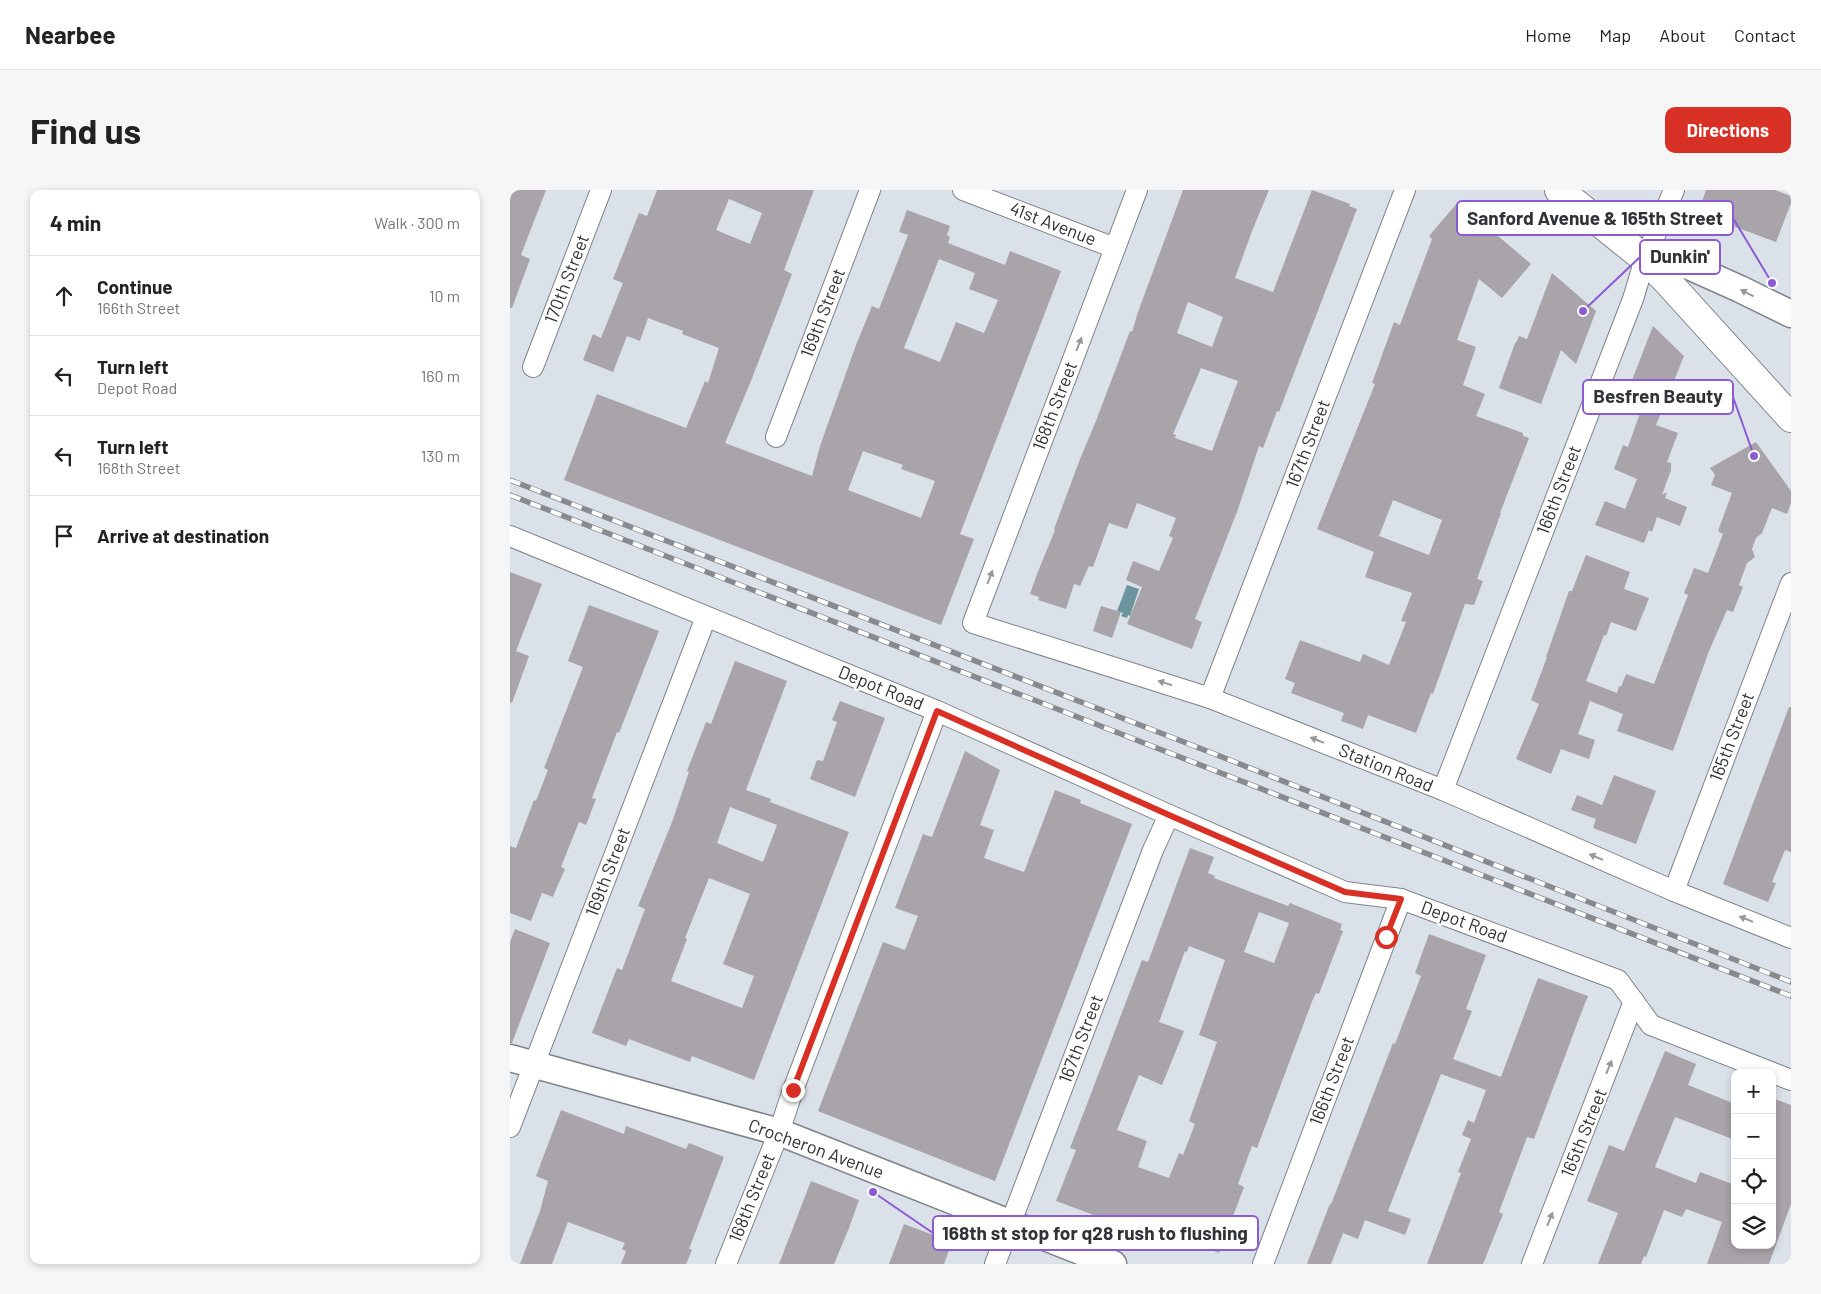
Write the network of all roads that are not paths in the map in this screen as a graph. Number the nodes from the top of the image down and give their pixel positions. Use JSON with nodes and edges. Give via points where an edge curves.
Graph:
{"nodes":[{"id":1,"x":601,"y":190,"type":"edge"},
{"id":2,"x":870,"y":190,"type":"edge"},
{"id":3,"x":963,"y":190,"type":"edge"},
{"id":4,"x":1137,"y":190,"type":"edge"},
{"id":5,"x":1406,"y":190,"type":"edge"},
{"id":6,"x":1559,"y":190,"type":"edge"},
{"id":7,"x":1674,"y":190,"type":"edge"},
{"id":8,"x":1115,"y":248,"type":"junction"},
{"id":9,"x":1645,"y":259,"type":"junction"},
{"id":10,"x":1791,"y":314,"type":"edge"},
{"id":11,"x":532,"y":367,"type":"dead end"},
{"id":12,"x":1791,"y":418,"type":"edge"},
{"id":13,"x":776,"y":437,"type":"dead end"},
{"id":14,"x":510,"y":536,"type":"edge"},
{"id":15,"x":1791,"y":583,"type":"edge"},
{"id":16,"x":706,"y":617,"type":"junction"},
{"id":17,"x":973,"y":623,"type":"joint"},
{"id":18,"x":1210,"y":698,"type":"junction"},
{"id":19,"x":937,"y":711,"type":"junction"},
{"id":20,"x":1443,"y":790,"type":"junction"},
{"id":21,"x":1169,"y":815,"type":"junction"},
{"id":22,"x":1674,"y":891,"type":"junction"},
{"id":23,"x":1401,"y":899,"type":"junction"},
{"id":24,"x":1791,"y":938,"type":"edge"},
{"id":25,"x":1634,"y":1001,"type":"junction"},
{"id":26,"x":522,"y":1060,"type":"edge"},
{"id":27,"x":1791,"y":1080,"type":"edge"},
{"id":28,"x":510,"y":1127,"type":"edge"},
{"id":29,"x":779,"y":1132,"type":"junction"},
{"id":30,"x":1011,"y":1223,"type":"junction"},
{"id":31,"x":726,"y":1264,"type":"edge"},
{"id":32,"x":995,"y":1264,"type":"edge"},
{"id":33,"x":1113,"y":1264,"type":"edge"},
{"id":34,"x":1263,"y":1264,"type":"edge"},
{"id":35,"x":1532,"y":1264,"type":"edge"}],
"edges":[{"from":1,"to":11,"type":"street","name":"170th Street"},
{"from":2,"to":13,"type":"street","name":"169th Street"},
{"from":3,"to":8,"type":"street","name":"41st Avenue"},
{"from":4,"to":8,"type":"street","name":"168th Street"},
{"from":5,"to":18,"type":"street","name":"167th Street"},
{"from":6,"to":9,"type":"main road"},
{"from":7,"to":9,"type":"street","name":"166th Street"},
{"from":17,"to":8,"type":"street","name":"168th Street","one_way":true},
{"from":10,"to":9,"type":"street","one_way":true,"via":[[1673,260]]},
{"from":9,"to":12,"type":"main road"},
{"from":9,"to":20,"type":"street","name":"166th Street","via":[[1633,299]]},
{"from":14,"to":16,"type":"street","name":"Depot Road"},
{"from":15,"to":22,"type":"street","name":"165th Street"},
{"from":16,"to":19,"type":"street","name":"Depot Road"},
{"from":16,"to":26,"type":"street","name":"169th Street"},
{"from":18,"to":17,"type":"street","name":"Station Road","one_way":true},
{"from":20,"to":18,"type":"street","name":"Station Road","one_way":true},
{"from":19,"to":21,"type":"street","name":"Depot Road"},
{"from":19,"to":29,"type":"street","name":"168th Street"},
{"from":22,"to":20,"type":"street","name":"Station Road","one_way":true},
{"from":21,"to":23,"type":"street","name":"Depot Road","via":[[1345,892]]},
{"from":21,"to":30,"type":"street","name":"167th Street"},
{"from":24,"to":22,"type":"street","name":"Station Road","one_way":true},
{"from":23,"to":25,"type":"street","name":"Depot Road","via":[[1618,980]]},
{"from":23,"to":34,"type":"street","name":"166th Street"},
{"from":25,"to":27,"type":"street","name":"Depot Road","via":[[1651,1025]]},
{"from":35,"to":25,"type":"street","name":"165th Street","one_way":true},
{"from":26,"to":28,"type":"street","name":"169th Street"},
{"from":26,"to":29,"type":"street","name":"Crocheron Avenue"},
{"from":29,"to":30,"type":"street","name":"Crocheron Avenue"},
{"from":29,"to":31,"type":"street","name":"168th Street"},
{"from":30,"to":32,"type":"street","name":"167th Street"},
{"from":30,"to":33,"type":"street","name":"Crocheron Avenue"}]}
